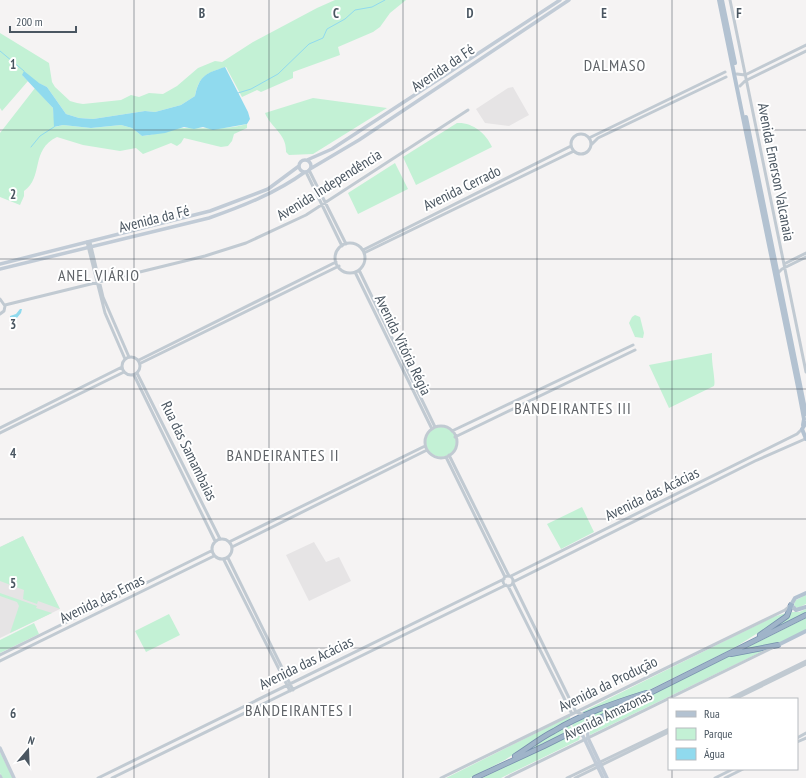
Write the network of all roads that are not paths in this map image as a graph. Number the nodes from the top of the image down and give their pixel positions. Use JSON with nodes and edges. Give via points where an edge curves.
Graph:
{"nodes":[{"id":1,"x":560,"y":0,"type":"edge"},
{"id":2,"x":569,"y":0,"type":"edge"},
{"id":3,"x":721,"y":0,"type":"edge"},
{"id":4,"x":730,"y":0,"type":"edge"},
{"id":5,"x":806,"y":45,"type":"edge"},
{"id":6,"x":806,"y":51,"type":"edge"},
{"id":7,"x":725,"y":72,"type":"dead end"},
{"id":8,"x":737,"y":74,"type":"junction"},
{"id":9,"x":746,"y":75,"type":"junction"},
{"id":10,"x":726,"y":77,"type":"dead end"},
{"id":11,"x":746,"y":80,"type":"junction"},
{"id":12,"x":740,"y":86,"type":"junction"},
{"id":13,"x":468,"y":110,"type":"dead end"},
{"id":14,"x":589,"y":138,"type":"junction"},
{"id":15,"x":592,"y":144,"type":"junction"},
{"id":16,"x":572,"y":146,"type":"junction"},
{"id":17,"x":574,"y":151,"type":"junction"},
{"id":18,"x":308,"y":160,"type":"junction"},
{"id":19,"x":299,"y":166,"type":"junction"},
{"id":20,"x":308,"y":171,"type":"junction"},
{"id":21,"x":324,"y":203,"type":"junction"},
{"id":22,"x":89,"y":244,"type":"junction"},
{"id":23,"x":346,"y":244,"type":"junction"},
{"id":24,"x":342,"y":246,"type":"junction"},
{"id":25,"x":364,"y":252,"type":"junction"},
{"id":26,"x":806,"y":253,"type":"edge"},
{"id":27,"x":806,"y":257,"type":"edge"},
{"id":28,"x":336,"y":262,"type":"junction"},
{"id":29,"x":776,"y":262,"type":"junction"},
{"id":30,"x":0,"y":264,"type":"edge"},
{"id":31,"x":339,"y":266,"type":"junction"},
{"id":32,"x":784,"y":266,"type":"junction"},
{"id":33,"x":0,"y":269,"type":"edge"},
{"id":34,"x":357,"y":271,"type":"junction"},
{"id":35,"x":778,"y":273,"type":"junction"},
{"id":36,"x":97,"y":282,"type":"junction"},
{"id":37,"x":0,"y":299,"type":"edge"},
{"id":38,"x":5,"y":305,"type":"junction"},
{"id":39,"x":0,"y":314,"type":"edge"},
{"id":40,"x":792,"y":343,"type":"junction"},
{"id":41,"x":633,"y":345,"type":"dead end"},
{"id":42,"x":801,"y":345,"type":"junction"},
{"id":43,"x":635,"y":350,"type":"dead end"},
{"id":44,"x":794,"y":352,"type":"junction"},
{"id":45,"x":129,"y":357,"type":"junction"},
{"id":46,"x":125,"y":359,"type":"junction"},
{"id":47,"x":140,"y":361,"type":"junction"},
{"id":48,"x":122,"y":367,"type":"junction"},
{"id":49,"x":124,"y":372,"type":"junction"},
{"id":50,"x":806,"y":372,"type":"edge"},
{"id":51,"x":136,"y":374,"type":"junction"},
{"id":52,"x":806,"y":414,"type":"edge"},
{"id":53,"x":804,"y":426,"type":"edge"},
{"id":54,"x":0,"y":428,"type":"edge"},
{"id":55,"x":434,"y":428,"type":"junction"},
{"id":56,"x":452,"y":431,"type":"junction"},
{"id":57,"x":0,"y":433,"type":"edge"},
{"id":58,"x":456,"y":437,"type":"junction"},
{"id":59,"x":806,"y":439,"type":"edge"},
{"id":60,"x":425,"y":446,"type":"junction"},
{"id":61,"x":427,"y":450,"type":"junction"},
{"id":62,"x":447,"y":456,"type":"junction"},
{"id":63,"x":220,"y":539,"type":"junction"},
{"id":64,"x":215,"y":541,"type":"junction"},
{"id":65,"x":229,"y":542,"type":"junction"},
{"id":66,"x":232,"y":547,"type":"junction"},
{"id":67,"x":211,"y":551,"type":"junction"},
{"id":68,"x":214,"y":556,"type":"junction"},
{"id":69,"x":228,"y":558,"type":"junction"},
{"id":70,"x":224,"y":560,"type":"junction"},
{"id":71,"x":510,"y":576,"type":"junction"},
{"id":72,"x":504,"y":578,"type":"junction"},
{"id":73,"x":513,"y":582,"type":"junction"},
{"id":74,"x":507,"y":585,"type":"junction"},
{"id":75,"x":806,"y":593,"type":"edge"},
{"id":76,"x":792,"y":604,"type":"junction"},
{"id":77,"x":806,"y":607,"type":"edge"},
{"id":78,"x":787,"y":610,"type":"junction"},
{"id":79,"x":796,"y":610,"type":"junction"},
{"id":80,"x":806,"y":615,"type":"edge"},
{"id":81,"x":806,"y":631,"type":"edge"},
{"id":82,"x":749,"y":642,"type":"junction"},
{"id":83,"x":778,"y":645,"type":"junction"},
{"id":84,"x":0,"y":655,"type":"edge"},
{"id":85,"x":725,"y":655,"type":"junction"},
{"id":86,"x":0,"y":661,"type":"edge"},
{"id":87,"x":806,"y":661,"type":"edge"},
{"id":88,"x":806,"y":664,"type":"edge"},
{"id":89,"x":289,"y":684,"type":"junction"},
{"id":90,"x":292,"y":690,"type":"junction"},
{"id":91,"x":657,"y":690,"type":"junction"},
{"id":92,"x":669,"y":698,"type":"edge"},
{"id":93,"x":731,"y":698,"type":"edge"},
{"id":94,"x":738,"y":698,"type":"edge"},
{"id":95,"x":668,"y":699,"type":"edge"},
{"id":96,"x":576,"y":712,"type":"junction"},
{"id":97,"x":572,"y":714,"type":"junction"},
{"id":98,"x":584,"y":715,"type":"junction"},
{"id":99,"x":571,"y":722,"type":"junction"},
{"id":100,"x":587,"y":723,"type":"junction"},
{"id":101,"x":575,"y":730,"type":"junction"},
{"id":102,"x":668,"y":730,"type":"edge"},
{"id":103,"x":586,"y":739,"type":"junction"},
{"id":104,"x":0,"y":748,"type":"edge"},
{"id":105,"x":501,"y":765,"type":"junction"},
{"id":106,"x":599,"y":765,"type":"junction"},
{"id":107,"x":731,"y":770,"type":"edge"},
{"id":108,"x":741,"y":770,"type":"edge"},
{"id":109,"x":14,"y":778,"type":"edge"},
{"id":110,"x":98,"y":778,"type":"edge"},
{"id":111,"x":112,"y":778,"type":"edge"},
{"id":112,"x":441,"y":778,"type":"edge"},
{"id":113,"x":475,"y":778,"type":"edge"},
{"id":114,"x":506,"y":778,"type":"edge"},
{"id":115,"x":567,"y":778,"type":"edge"},
{"id":116,"x":575,"y":778,"type":"edge"},
{"id":117,"x":603,"y":778,"type":"edge"},
{"id":118,"x":608,"y":778,"type":"edge"},
{"id":119,"x":715,"y":778,"type":"edge"},
{"id":120,"x":725,"y":778,"type":"edge"}],
"edges":[{"from":1,"to":18,"type":"main road","name":"Avenida da Fé","via":[[332,149]]},
{"from":2,"to":20,"type":"main road","name":"Avenida da Fé","via":[[359,140]]},
{"from":3,"to":8,"type":"main road"},
{"from":3,"to":53,"type":"main road"},
{"from":4,"to":9,"type":"street","name":"Avenida Emerson Valcanaia"},
{"from":5,"to":9,"type":"street"},
{"from":6,"to":11,"type":"street"},
{"from":7,"to":14,"type":"street"},
{"from":8,"to":9,"type":"street"},
{"from":8,"to":12,"type":"main road"},
{"from":9,"to":11,"type":"street","name":"Avenida Emerson Valcanaia"},
{"from":10,"to":15,"type":"street","via":[[598,138]]},
{"from":11,"to":12,"type":"street"},
{"from":11,"to":32,"type":"street","name":"Avenida Emerson Valcanaia"},
{"from":12,"to":29,"type":"main road"},
{"from":13,"to":21,"type":"street","name":"Avenida Independência"},
{"from":14,"to":15,"type":"street"},
{"from":14,"to":16,"type":"street","via":[[582,134],[577,135]]},
{"from":15,"to":17,"type":"street","via":[[586,153]]},
{"from":16,"to":17,"type":"street"},
{"from":16,"to":25,"type":"street","name":"Avenida Cerrado"},
{"from":17,"to":25,"type":"street","name":"Avenida Cerrado"},
{"from":18,"to":19,"type":"main road","via":[[302,160]]},
{"from":18,"to":20,"type":"main road","via":[[311,164]]},
{"from":19,"to":20,"type":"main road","via":[[301,171]]},
{"from":19,"to":22,"type":"main road","name":"Avenida da Fé","via":[[268,189],[232,204]]},
{"from":20,"to":21,"type":"street"},
{"from":20,"to":22,"type":"main road","name":"Avenida da Fé","via":[[276,191],[234,210],[209,218]]},
{"from":21,"to":23,"type":"street"},
{"from":21,"to":24,"type":"street"},
{"from":21,"to":36,"type":"street","name":"Avenida Independência","via":[[291,223],[226,250]]},
{"from":22,"to":30,"type":"main road","name":"Avenida da Fé"},
{"from":22,"to":33,"type":"main road","name":"Avenida da Fé"},
{"from":22,"to":36,"type":"street"},
{"from":23,"to":24,"type":"street"},
{"from":23,"to":25,"type":"street","via":[[357,245]]},
{"from":24,"to":28,"type":"street","via":[[337,253]]},
{"from":25,"to":34,"type":"street","via":[[365,261]]},
{"from":26,"to":32,"type":"street"},
{"from":27,"to":32,"type":"street"},
{"from":28,"to":31,"type":"street"},
{"from":28,"to":47,"type":"street"},
{"from":29,"to":32,"type":"street"},
{"from":29,"to":35,"type":"main road"},
{"from":31,"to":34,"type":"street","via":[[346,272]]},
{"from":31,"to":47,"type":"street"},
{"from":32,"to":35,"type":"street"},
{"from":32,"to":42,"type":"street","name":"Avenida Emerson Valcanaia"},
{"from":34,"to":55,"type":"street","name":"Avenida Vitória Régia"},
{"from":35,"to":40,"type":"main road"},
{"from":36,"to":38,"type":"street","name":"Avenida Independência"},
{"from":36,"to":45,"type":"street"},
{"from":36,"to":46,"type":"street","via":[[105,314]]},
{"from":37,"to":38,"type":"street"},
{"from":38,"to":39,"type":"street","via":[[4,311]]},
{"from":40,"to":42,"type":"street"},
{"from":40,"to":44,"type":"main road"},
{"from":41,"to":56,"type":"street"},
{"from":42,"to":44,"type":"street"},
{"from":42,"to":50,"type":"street","name":"Avenida Emerson Valcanaia"},
{"from":43,"to":58,"type":"street"},
{"from":44,"to":52,"type":"main road"},
{"from":45,"to":46,"type":"street"},
{"from":45,"to":47,"type":"street"},
{"from":46,"to":48,"type":"street"},
{"from":47,"to":51,"type":"street","via":[[140,369]]},
{"from":48,"to":49,"type":"street"},
{"from":48,"to":54,"type":"street"},
{"from":49,"to":51,"type":"street"},
{"from":49,"to":57,"type":"street"},
{"from":51,"to":63,"type":"street","name":"Rua das Samambaias"},
{"from":51,"to":64,"type":"street","name":"Rua das Samambaias"},
{"from":53,"to":59,"type":"main road"},
{"from":53,"to":71,"type":"street","name":"Avenida das Acácias","via":[[797,434],[751,458]]},
{"from":55,"to":56,"type":"street","via":[[444,426]]},
{"from":55,"to":60,"type":"street","via":[[426,436]]},
{"from":56,"to":58,"type":"street"},
{"from":58,"to":62,"type":"street","via":[[455,448]]},
{"from":59,"to":73,"type":"street","name":"Avenida das Acácias","via":[[755,461]]},
{"from":60,"to":61,"type":"street"},
{"from":60,"to":65,"type":"street"},
{"from":61,"to":62,"type":"street","via":[[433,456]]},
{"from":61,"to":66,"type":"street"},
{"from":62,"to":71,"type":"street"},
{"from":62,"to":72,"type":"street"},
{"from":63,"to":64,"type":"street"},
{"from":63,"to":65,"type":"street"},
{"from":64,"to":67,"type":"street"},
{"from":65,"to":66,"type":"street"},
{"from":66,"to":69,"type":"street"},
{"from":67,"to":68,"type":"street"},
{"from":67,"to":84,"type":"street","name":"Avenida das Emas"},
{"from":68,"to":70,"type":"street"},
{"from":68,"to":86,"type":"street","name":"Avenida das Emas"},
{"from":69,"to":70,"type":"street"},
{"from":69,"to":89,"type":"street"},
{"from":70,"to":89,"type":"street"},
{"from":71,"to":72,"type":"street","name":"Avenida das Acácias"},
{"from":71,"to":73,"type":"street"},
{"from":72,"to":74,"type":"street"},
{"from":72,"to":89,"type":"street","name":"Avenida das Acácias"},
{"from":73,"to":74,"type":"street","name":"Avenida das Acácias"},
{"from":73,"to":96,"type":"street"},
{"from":74,"to":90,"type":"street","name":"Avenida das Acácias"},
{"from":74,"to":97,"type":"street"},
{"from":75,"to":76,"type":"main road","via":[[794,599]]},
{"from":76,"to":78,"type":"highway"},
{"from":76,"to":79,"type":"main road"},
{"from":77,"to":79,"type":"main road"},
{"from":78,"to":79,"type":"street"},
{"from":78,"to":82,"type":"highway","via":[[785,618]]},
{"from":78,"to":96,"type":"street","name":"Avenida da Produção"},
{"from":80,"to":82,"type":"highway"},
{"from":81,"to":83,"type":"main road","name":"Avenida Amazonas"},
{"from":82,"to":85,"type":"highway"},
{"from":83,"to":85,"type":"highway"},
{"from":83,"to":92,"type":"street","name":"Avenida Amazonas"},
{"from":85,"to":91,"type":"highway"},
{"from":87,"to":93,"type":"street"},
{"from":88,"to":94,"type":"street"},
{"from":89,"to":90,"type":"street"},
{"from":89,"to":110,"type":"street","name":"Avenida das Acácias"},
{"from":90,"to":111,"type":"street","name":"Avenida das Acácias"},
{"from":91,"to":98,"type":"highway","via":[[615,702]]},
{"from":91,"to":100,"type":"highway"},
{"from":95,"to":103,"type":"street","name":"Avenida Amazonas"},
{"from":96,"to":97,"type":"street","name":"Avenida da Produção"},
{"from":96,"to":98,"type":"street"},
{"from":97,"to":99,"type":"street"},
{"from":97,"to":112,"type":"street","name":"Avenida da Produção"},
{"from":98,"to":99,"type":"highway"},
{"from":98,"to":100,"type":"highway","via":[[588,719]]},
{"from":99,"to":101,"type":"highway"},
{"from":99,"to":105,"type":"highway"},
{"from":100,"to":101,"type":"highway"},
{"from":100,"to":103,"type":"main road"},
{"from":101,"to":103,"type":"main road"},
{"from":101,"to":105,"type":"highway"},
{"from":102,"to":106,"type":"street"},
{"from":103,"to":106,"type":"main road"},
{"from":103,"to":114,"type":"street","name":"Avenida Amazonas"},
{"from":104,"to":109,"type":"main road"},
{"from":105,"to":113,"type":"highway"},
{"from":106,"to":115,"type":"street"},
{"from":106,"to":116,"type":"street"},
{"from":106,"to":117,"type":"main road"},
{"from":106,"to":118,"type":"main road"},
{"from":107,"to":119,"type":"street"},
{"from":108,"to":120,"type":"street"}]}
